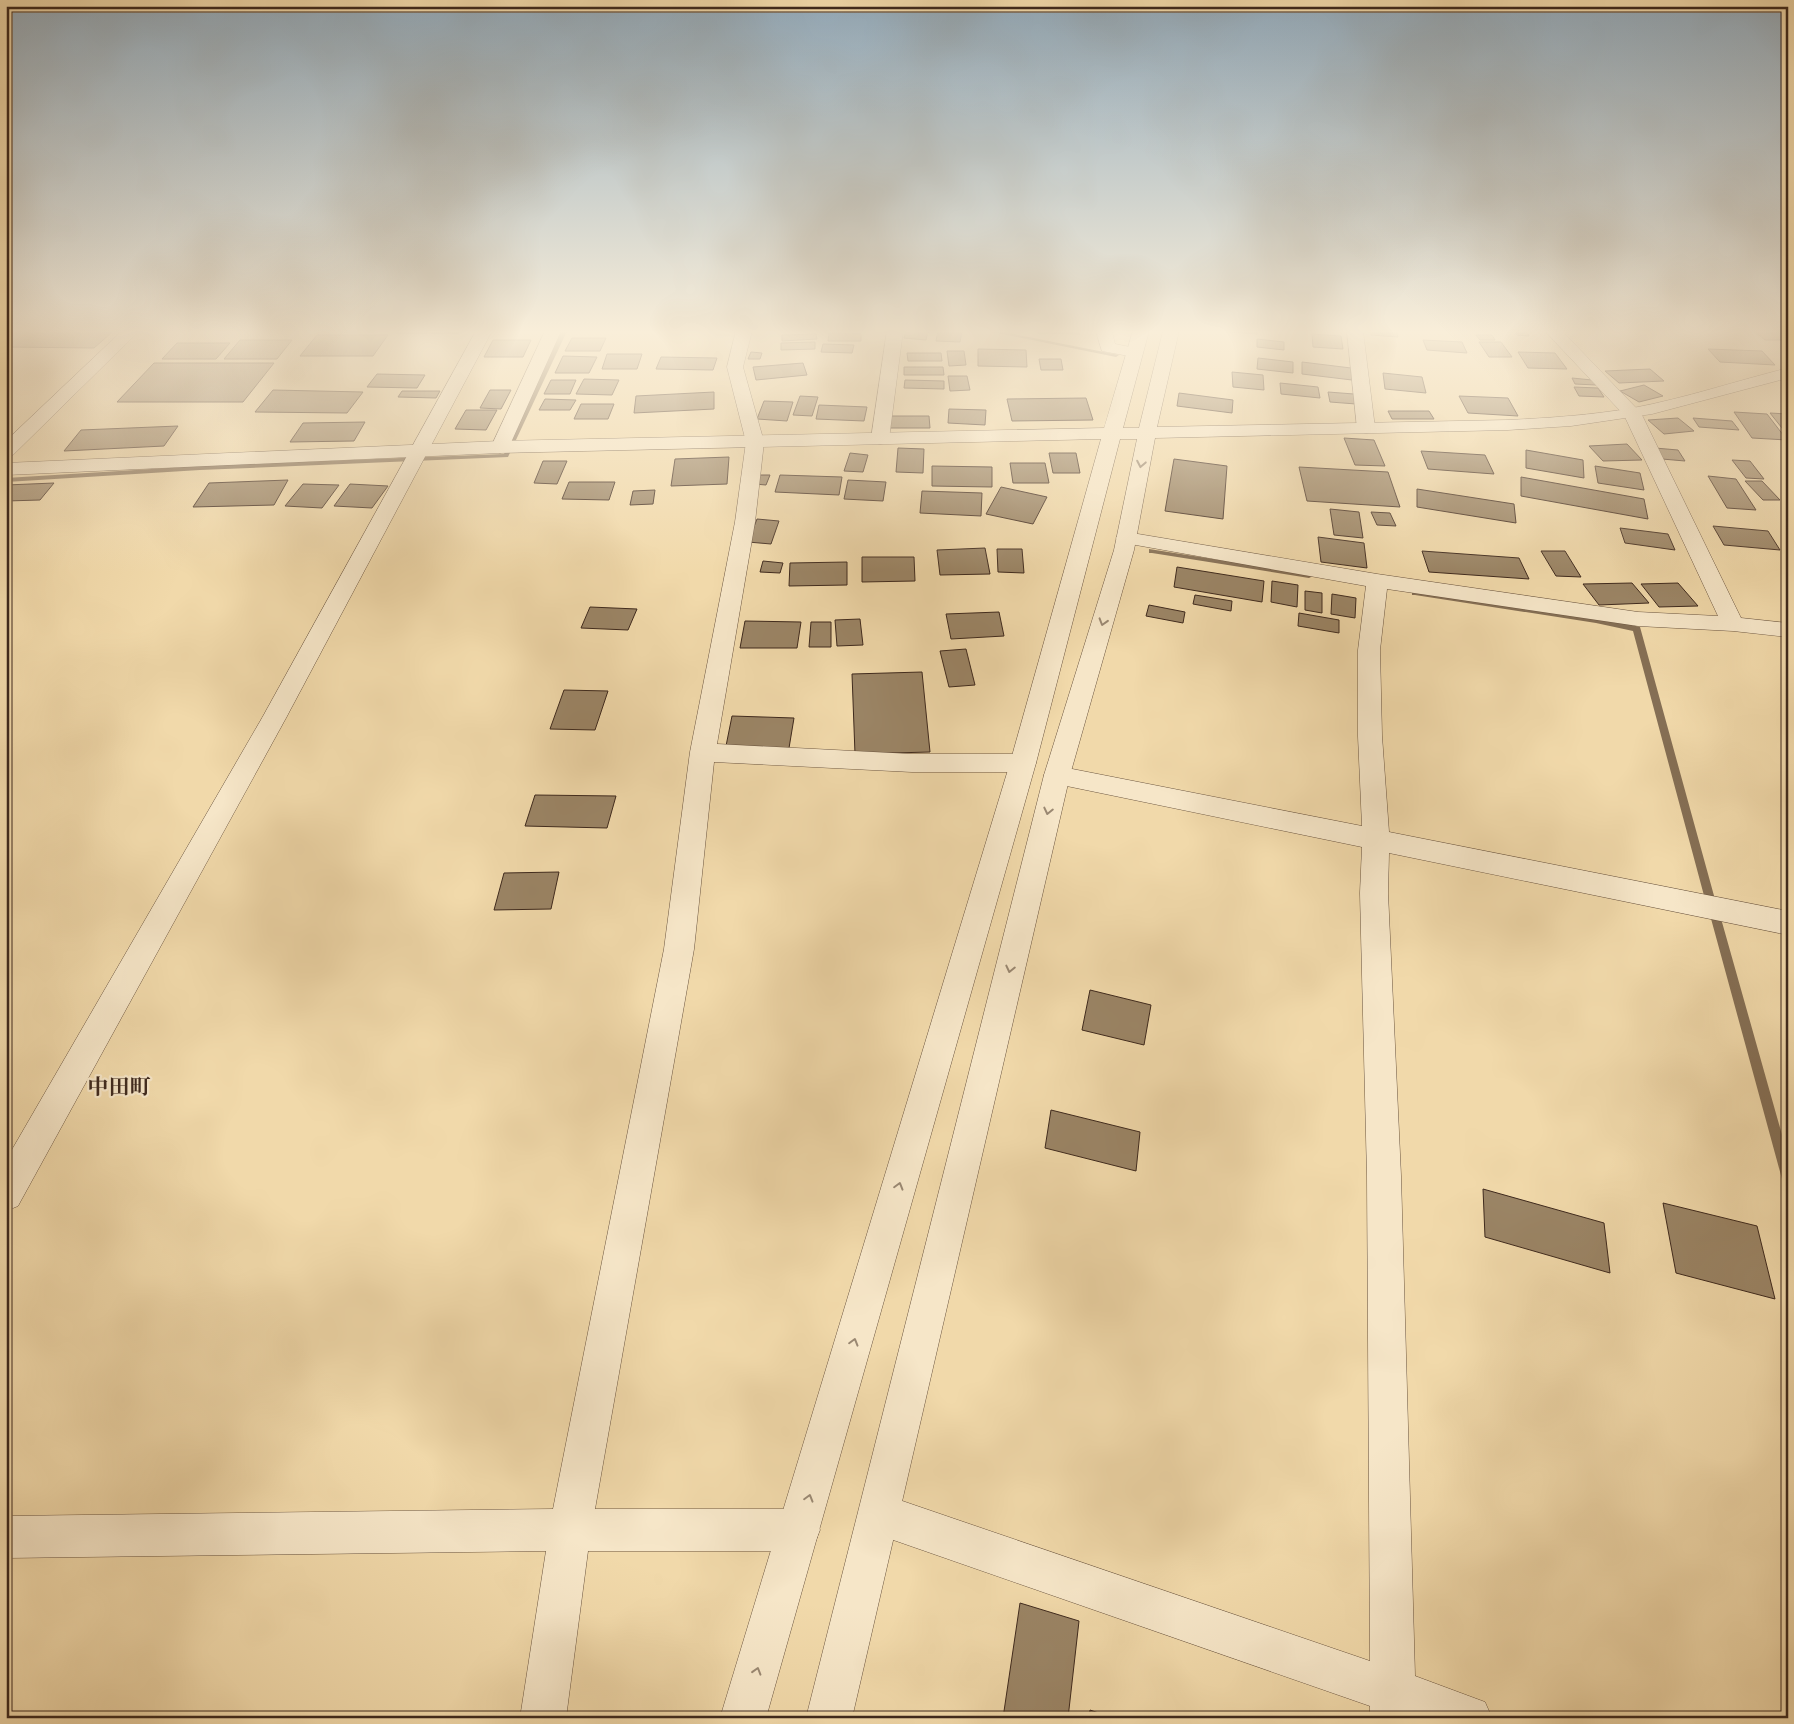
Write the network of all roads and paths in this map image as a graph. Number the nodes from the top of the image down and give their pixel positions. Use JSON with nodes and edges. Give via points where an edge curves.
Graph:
{"nodes":[{"id":1,"x":47,"y":411,"type":"edge"},
{"id":2,"x":439,"y":411,"type":"edge"},
{"id":3,"x":516,"y":411,"type":"edge"},
{"id":4,"x":747,"y":411,"type":"edge"},
{"id":5,"x":884,"y":411,"type":"edge"},
{"id":6,"x":1119,"y":411,"type":"edge"},
{"id":7,"x":1152,"y":411,"type":"edge"},
{"id":8,"x":1364,"y":411,"type":"edge"},
{"id":9,"x":1639,"y":411,"type":"edge"},
{"id":10,"x":1632,"y":413,"type":"junction"},
{"id":11,"x":1366,"y":428,"type":"junction"},
{"id":12,"x":1147,"y":433,"type":"junction"},
{"id":13,"x":1113,"y":434,"type":"junction"},
{"id":14,"x":880,"y":439,"type":"junction"},
{"id":15,"x":755,"y":442,"type":"junction"},
{"id":16,"x":500,"y":447,"type":"junction"},
{"id":17,"x":418,"y":450,"type":"junction"},
{"id":18,"x":6,"y":451,"type":"edge"},
{"id":19,"x":6,"y":469,"type":"edge"},
{"id":20,"x":1126,"y":538,"type":"junction"},
{"id":21,"x":1377,"y":581,"type":"junction"},
{"id":22,"x":1733,"y":624,"type":"junction"},
{"id":23,"x":1788,"y":630,"type":"edge"},
{"id":24,"x":703,"y":752,"type":"junction"},
{"id":25,"x":1022,"y":762,"type":"junction"},
{"id":26,"x":1057,"y":775,"type":"junction"},
{"id":27,"x":1376,"y":840,"type":"junction"},
{"id":28,"x":1788,"y":923,"type":"edge"},
{"id":29,"x":6,"y":1194,"type":"edge"},
{"id":30,"x":879,"y":1514,"type":"junction"},
{"id":31,"x":570,"y":1530,"type":"junction"},
{"id":32,"x":799,"y":1530,"type":"junction"},
{"id":33,"x":6,"y":1537,"type":"edge"},
{"id":34,"x":1393,"y":1704,"type":"edge"},
{"id":35,"x":543,"y":1718,"type":"edge"},
{"id":36,"x":744,"y":1718,"type":"edge"},
{"id":37,"x":829,"y":1718,"type":"edge"},
{"id":38,"x":1469,"y":1718,"type":"edge"}],
"edges":[{"from":1,"to":18,"type":"street"},
{"from":2,"to":17,"type":"street"},
{"from":3,"to":16,"type":"street"},
{"from":4,"to":15,"type":"street"},
{"from":5,"to":14,"type":"street"},
{"from":6,"to":13,"type":"street"},
{"from":7,"to":12,"type":"street"},
{"from":8,"to":11,"type":"street"},
{"from":9,"to":10,"type":"street"},
{"from":10,"to":11,"type":"street","via":[[1532,424]]},
{"from":10,"to":22,"type":"street"},
{"from":11,"to":12,"type":"street"},
{"from":12,"to":13,"type":"street"},
{"from":12,"to":20,"type":"street","one_way":true},
{"from":13,"to":14,"type":"street"},
{"from":13,"to":25,"type":"street"},
{"from":14,"to":15,"type":"street"},
{"from":15,"to":16,"type":"street"},
{"from":15,"to":24,"type":"street","via":[[745,522]]},
{"from":16,"to":17,"type":"street"},
{"from":17,"to":19,"type":"street"},
{"from":17,"to":29,"type":"street","via":[[274,718]]},
{"from":20,"to":21,"type":"street"},
{"from":20,"to":26,"type":"street","one_way":true},
{"from":21,"to":22,"type":"street","via":[[1638,619]]},
{"from":21,"to":27,"type":"street","via":[[1369,650]]},
{"from":22,"to":23,"type":"street"},
{"from":24,"to":25,"type":"street","via":[[912,763]]},
{"from":24,"to":31,"type":"street","via":[[680,949]]},
{"from":32,"to":25,"type":"street","one_way":true},
{"from":26,"to":27,"type":"street"},
{"from":26,"to":30,"type":"street","one_way":true},
{"from":27,"to":28,"type":"street"},
{"from":27,"to":34,"type":"street","via":[[1374,893],[1384,1176]]},
{"from":30,"to":34,"type":"street"},
{"from":30,"to":37,"type":"street"},
{"from":31,"to":32,"type":"street"},
{"from":31,"to":33,"type":"street"},
{"from":31,"to":35,"type":"street"},
{"from":36,"to":32,"type":"street","one_way":true},
{"from":34,"to":38,"type":"street"}]}
